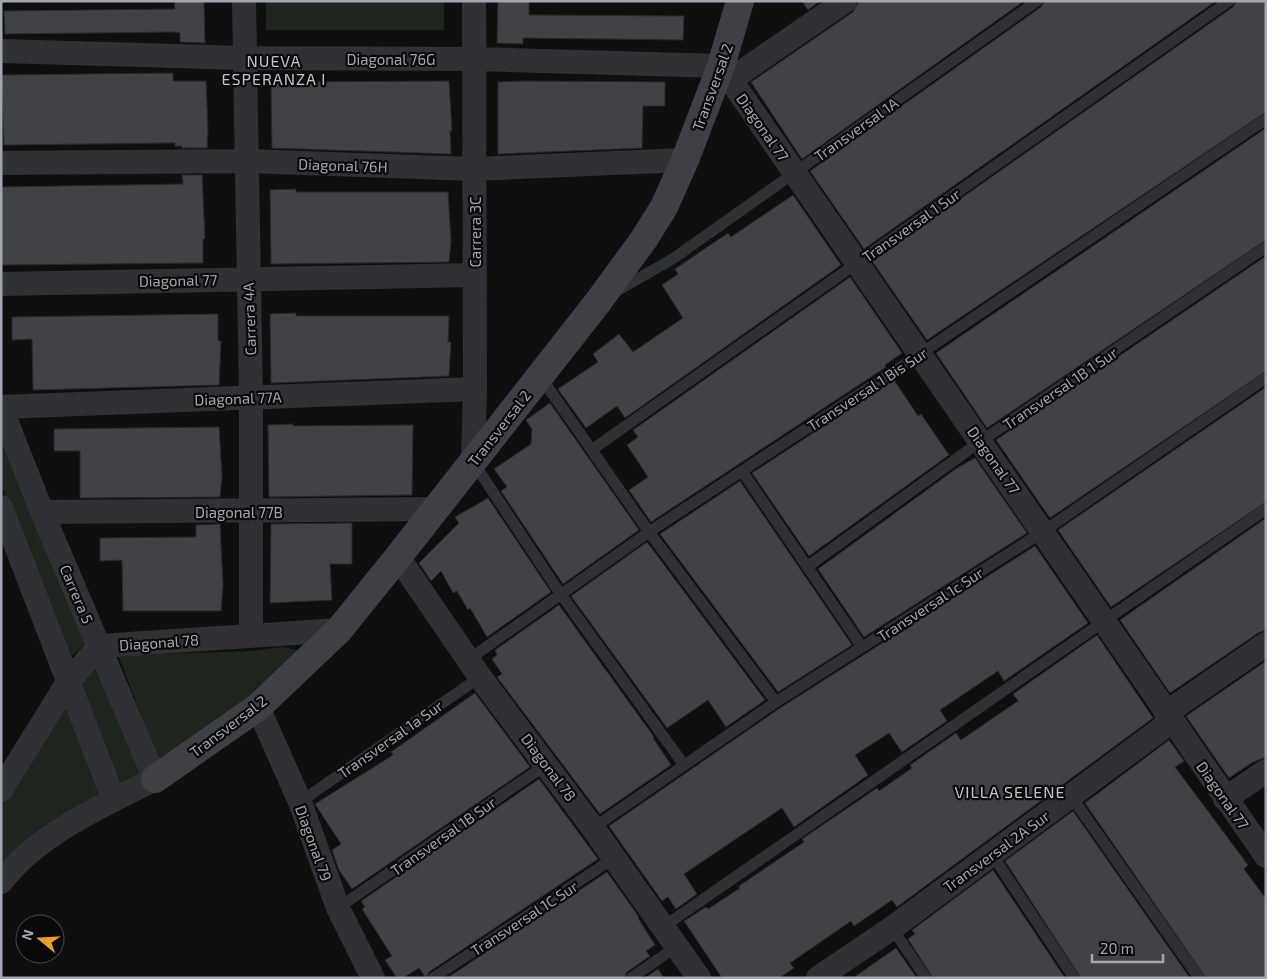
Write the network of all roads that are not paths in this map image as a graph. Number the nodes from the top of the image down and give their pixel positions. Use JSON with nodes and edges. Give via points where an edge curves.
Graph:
{"nodes":[{"id":1,"x":244,"y":1,"type":"edge"},
{"id":2,"x":474,"y":1,"type":"edge"},
{"id":3,"x":740,"y":1,"type":"edge"},
{"id":4,"x":845,"y":1,"type":"edge"},
{"id":5,"x":1037,"y":1,"type":"edge"},
{"id":6,"x":1229,"y":1,"type":"edge"},
{"id":7,"x":1,"y":51,"type":"edge"},
{"id":8,"x":245,"y":58,"type":"junction"},
{"id":9,"x":475,"y":59,"type":"junction"},
{"id":10,"x":726,"y":73,"type":"junction"},
{"id":11,"x":1266,"y":119,"type":"edge"},
{"id":12,"x":685,"y":160,"type":"junction"},
{"id":13,"x":245,"y":161,"type":"junction"},
{"id":14,"x":1,"y":163,"type":"edge"},
{"id":15,"x":475,"y":169,"type":"junction"},
{"id":16,"x":794,"y":172,"type":"junction"},
{"id":17,"x":1266,"y":247,"type":"edge"},
{"id":18,"x":856,"y":264,"type":"junction"},
{"id":19,"x":475,"y":275,"type":"junction"},
{"id":20,"x":248,"y":278,"type":"junction"},
{"id":21,"x":1,"y":284,"type":"edge"},
{"id":22,"x":598,"y":302,"type":"junction"},
{"id":23,"x":920,"y":354,"type":"junction"},
{"id":24,"x":540,"y":376,"type":"junction"},
{"id":25,"x":1266,"y":378,"type":"edge"},
{"id":26,"x":475,"y":389,"type":"junction"},
{"id":27,"x":251,"y":397,"type":"junction"},
{"id":28,"x":1,"y":407,"type":"edge"},
{"id":29,"x":981,"y":441,"type":"junction"},
{"id":30,"x":592,"y":449,"type":"junction"},
{"id":31,"x":473,"y":462,"type":"junction"},
{"id":32,"x":742,"y":471,"type":"junction"},
{"id":33,"x":1,"y":507,"type":"edge"},
{"id":34,"x":435,"y":509,"type":"junction"},
{"id":35,"x":1266,"y":509,"type":"edge"},
{"id":36,"x":42,"y":512,"type":"junction"},
{"id":37,"x":251,"y":512,"type":"junction"},
{"id":38,"x":1044,"y":531,"type":"junction"},
{"id":39,"x":649,"y":532,"type":"junction"},
{"id":40,"x":398,"y":557,"type":"junction"},
{"id":41,"x":807,"y":567,"type":"junction"},
{"id":42,"x":560,"y":593,"type":"junction"},
{"id":43,"x":1105,"y":621,"type":"junction"},
{"id":44,"x":338,"y":630,"type":"junction"},
{"id":45,"x":251,"y":636,"type":"junction"},
{"id":46,"x":1266,"y":644,"type":"edge"},
{"id":47,"x":99,"y":646,"type":"junction"},
{"id":48,"x":862,"y":647,"type":"junction"},
{"id":49,"x":474,"y":668,"type":"junction"},
{"id":50,"x":68,"y":682,"type":"junction"},
{"id":51,"x":776,"y":702,"type":"junction"},
{"id":52,"x":258,"y":707,"type":"junction"},
{"id":53,"x":1169,"y":717,"type":"junction"},
{"id":54,"x":547,"y":764,"type":"junction"},
{"id":55,"x":684,"y":765,"type":"junction"},
{"id":56,"x":1266,"y":771,"type":"edge"},
{"id":57,"x":155,"y":779,"type":"junction"},
{"id":58,"x":1,"y":790,"type":"edge"},
{"id":59,"x":1071,"y":796,"type":"junction"},
{"id":60,"x":1225,"y":799,"type":"junction"},
{"id":61,"x":114,"y":800,"type":"junction"},
{"id":62,"x":300,"y":802,"type":"junction"},
{"id":63,"x":593,"y":828,"type":"junction"},
{"id":64,"x":991,"y":853,"type":"junction"},
{"id":65,"x":1266,"y":856,"type":"edge"},
{"id":66,"x":614,"y":858,"type":"junction"},
{"id":67,"x":1,"y":882,"type":"edge"},
{"id":68,"x":338,"y":908,"type":"junction"},
{"id":69,"x":663,"y":928,"type":"junction"},
{"id":70,"x":892,"y":928,"type":"junction"},
{"id":71,"x":676,"y":947,"type":"junction"},
{"id":72,"x":374,"y":978,"type":"edge"},
{"id":73,"x":433,"y":978,"type":"edge"},
{"id":74,"x":631,"y":978,"type":"edge"},
{"id":75,"x":699,"y":978,"type":"edge"},
{"id":76,"x":818,"y":978,"type":"edge"},
{"id":77,"x":926,"y":978,"type":"edge"},
{"id":78,"x":1074,"y":978,"type":"edge"},
{"id":79,"x":1199,"y":978,"type":"edge"}],
"edges":[{"from":1,"to":8,"type":"street","name":"Carrera 4A"},
{"from":2,"to":9,"type":"street","name":"Carrera 3C"},
{"from":3,"to":10,"type":"street","name":"Transversal 2"},
{"from":4,"to":10,"type":"street"},
{"from":5,"to":16,"type":"lane","name":"Transversal 1A"},
{"from":6,"to":18,"type":"lane","name":"Transversal 1 Sur"},
{"from":7,"to":8,"type":"street","name":"Diagonal 76G"},
{"from":8,"to":9,"type":"street","name":"Diagonal 76G"},
{"from":8,"to":13,"type":"street","name":"Carrera 4A"},
{"from":9,"to":10,"type":"street","name":"Diagonal 76G"},
{"from":9,"to":15,"type":"street","name":"Carrera 3C"},
{"from":10,"to":12,"type":"street","name":"Transversal 2"},
{"from":10,"to":16,"type":"street","name":"Diagonal 77"},
{"from":11,"to":23,"type":"lane","name":"Transversal 1 Bis Sur"},
{"from":12,"to":15,"type":"street","name":"Diagonal 76H"},
{"from":12,"to":22,"type":"street","name":"Transversal 2","via":[[664,207]]},
{"from":13,"to":14,"type":"street","name":"Diagonal 76H"},
{"from":13,"to":15,"type":"street","name":"Diagonal 76H"},
{"from":13,"to":20,"type":"street","name":"Carrera 4A"},
{"from":15,"to":19,"type":"street","name":"Carrera 3C"},
{"from":16,"to":18,"type":"street","name":"Diagonal 77"},
{"from":16,"to":22,"type":"lane","name":"Transversal 1A","via":[[674,258]]},
{"from":17,"to":29,"type":"lane","name":"Transversal 1B 1 Sur"},
{"from":18,"to":23,"type":"street","name":"Diagonal 77"},
{"from":18,"to":30,"type":"lane","name":"Transversal 1 Sur"},
{"from":19,"to":20,"type":"street","name":"Diagonal 77"},
{"from":19,"to":26,"type":"street","name":"Carrera 3C"},
{"from":20,"to":21,"type":"street","name":"Diagonal 77"},
{"from":20,"to":27,"type":"street","name":"Carrera 4A"},
{"from":22,"to":24,"type":"street","name":"Transversal 2"},
{"from":23,"to":29,"type":"street","name":"Diagonal 77"},
{"from":23,"to":32,"type":"lane","name":"Transversal 1 Bis Sur"},
{"from":24,"to":30,"type":"lane"},
{"from":24,"to":31,"type":"street","name":"Transversal 2"},
{"from":25,"to":38,"type":"lane","name":"Transversal 1c Sur"},
{"from":26,"to":27,"type":"street","name":"Diagonal 77A"},
{"from":26,"to":31,"type":"street","name":"Carrera 3C"},
{"from":27,"to":28,"type":"street","name":"Diagonal 77A"},
{"from":27,"to":37,"type":"street","name":"Carrera 4A"},
{"from":28,"to":36,"type":"street","name":"Carrera 5"},
{"from":29,"to":38,"type":"street","name":"Diagonal 77"},
{"from":29,"to":41,"type":"lane","name":"Transversal 1B 1 Sur"},
{"from":30,"to":39,"type":"lane"},
{"from":31,"to":34,"type":"street","name":"Transversal 2"},
{"from":31,"to":42,"type":"lane"},
{"from":32,"to":39,"type":"lane","name":"Transversal 1 Bis Sur"},
{"from":32,"to":41,"type":"lane"},
{"from":33,"to":50,"type":"street"},
{"from":34,"to":37,"type":"street","name":"Diagonal 77B"},
{"from":34,"to":40,"type":"street","name":"Transversal 2"},
{"from":35,"to":43,"type":"lane"},
{"from":36,"to":37,"type":"street","name":"Diagonal 77B"},
{"from":36,"to":47,"type":"street","name":"Carrera 5"},
{"from":37,"to":45,"type":"street","name":"Carrera 4A"},
{"from":38,"to":43,"type":"street","name":"Diagonal 77"},
{"from":38,"to":48,"type":"lane","name":"Transversal 1c Sur"},
{"from":39,"to":42,"type":"lane","name":"Transversal 1 Bis Sur"},
{"from":39,"to":51,"type":"lane"},
{"from":40,"to":44,"type":"street","name":"Transversal 2"},
{"from":40,"to":49,"type":"street","name":"Diagonal 78"},
{"from":41,"to":48,"type":"lane"},
{"from":42,"to":49,"type":"lane","name":"Transversal 1 Bis Sur"},
{"from":42,"to":55,"type":"lane"},
{"from":43,"to":53,"type":"street","name":"Diagonal 77"},
{"from":43,"to":69,"type":"lane"},
{"from":44,"to":45,"type":"street","name":"Diagonal 78"},
{"from":44,"to":52,"type":"street","name":"Transversal 2"},
{"from":45,"to":47,"type":"street","name":"Diagonal 78"},
{"from":46,"to":53,"type":"street","name":"Transversal 2A Sur"},
{"from":47,"to":50,"type":"street"},
{"from":47,"to":57,"type":"street","name":"Carrera 5"},
{"from":48,"to":51,"type":"lane","name":"Transversal 1c Sur"},
{"from":49,"to":54,"type":"street","name":"Diagonal 78"},
{"from":49,"to":62,"type":"lane","name":"Transversal 1a Sur"},
{"from":50,"to":58,"type":"street"},
{"from":50,"to":61,"type":"street"},
{"from":51,"to":55,"type":"lane","name":"Transversal 1c Sur"},
{"from":52,"to":57,"type":"street","name":"Transversal 2"},
{"from":52,"to":62,"type":"street","name":"Diagonal 79"},
{"from":53,"to":59,"type":"street","name":"Transversal 2A Sur"},
{"from":53,"to":60,"type":"street","name":"Diagonal 77"},
{"from":54,"to":63,"type":"street","name":"Diagonal 78"},
{"from":54,"to":68,"type":"lane","name":"Transversal 1B Sur"},
{"from":55,"to":63,"type":"lane","name":"Transversal 1c Sur"},
{"from":56,"to":60,"type":"street"},
{"from":57,"to":61,"type":"street"},
{"from":59,"to":64,"type":"street","name":"Transversal 2A Sur"},
{"from":59,"to":79,"type":"lane"},
{"from":60,"to":65,"type":"street","name":"Diagonal 77"},
{"from":61,"to":67,"type":"street","via":[[44,839]]},
{"from":62,"to":68,"type":"street","name":"Diagonal 79"},
{"from":63,"to":66,"type":"street","name":"Diagonal 78"},
{"from":64,"to":70,"type":"street","name":"Transversal 2A Sur"},
{"from":64,"to":78,"type":"lane"},
{"from":66,"to":69,"type":"street","name":"Diagonal 78"},
{"from":66,"to":73,"type":"lane","name":"Transversal 1C Sur"},
{"from":68,"to":72,"type":"street","name":"Diagonal 79"},
{"from":69,"to":71,"type":"street","name":"Diagonal 78"},
{"from":70,"to":76,"type":"street","name":"Transversal 2A Sur"},
{"from":70,"to":77,"type":"lane"},
{"from":71,"to":74,"type":"lane"},
{"from":71,"to":75,"type":"street","name":"Diagonal 78"}]}
